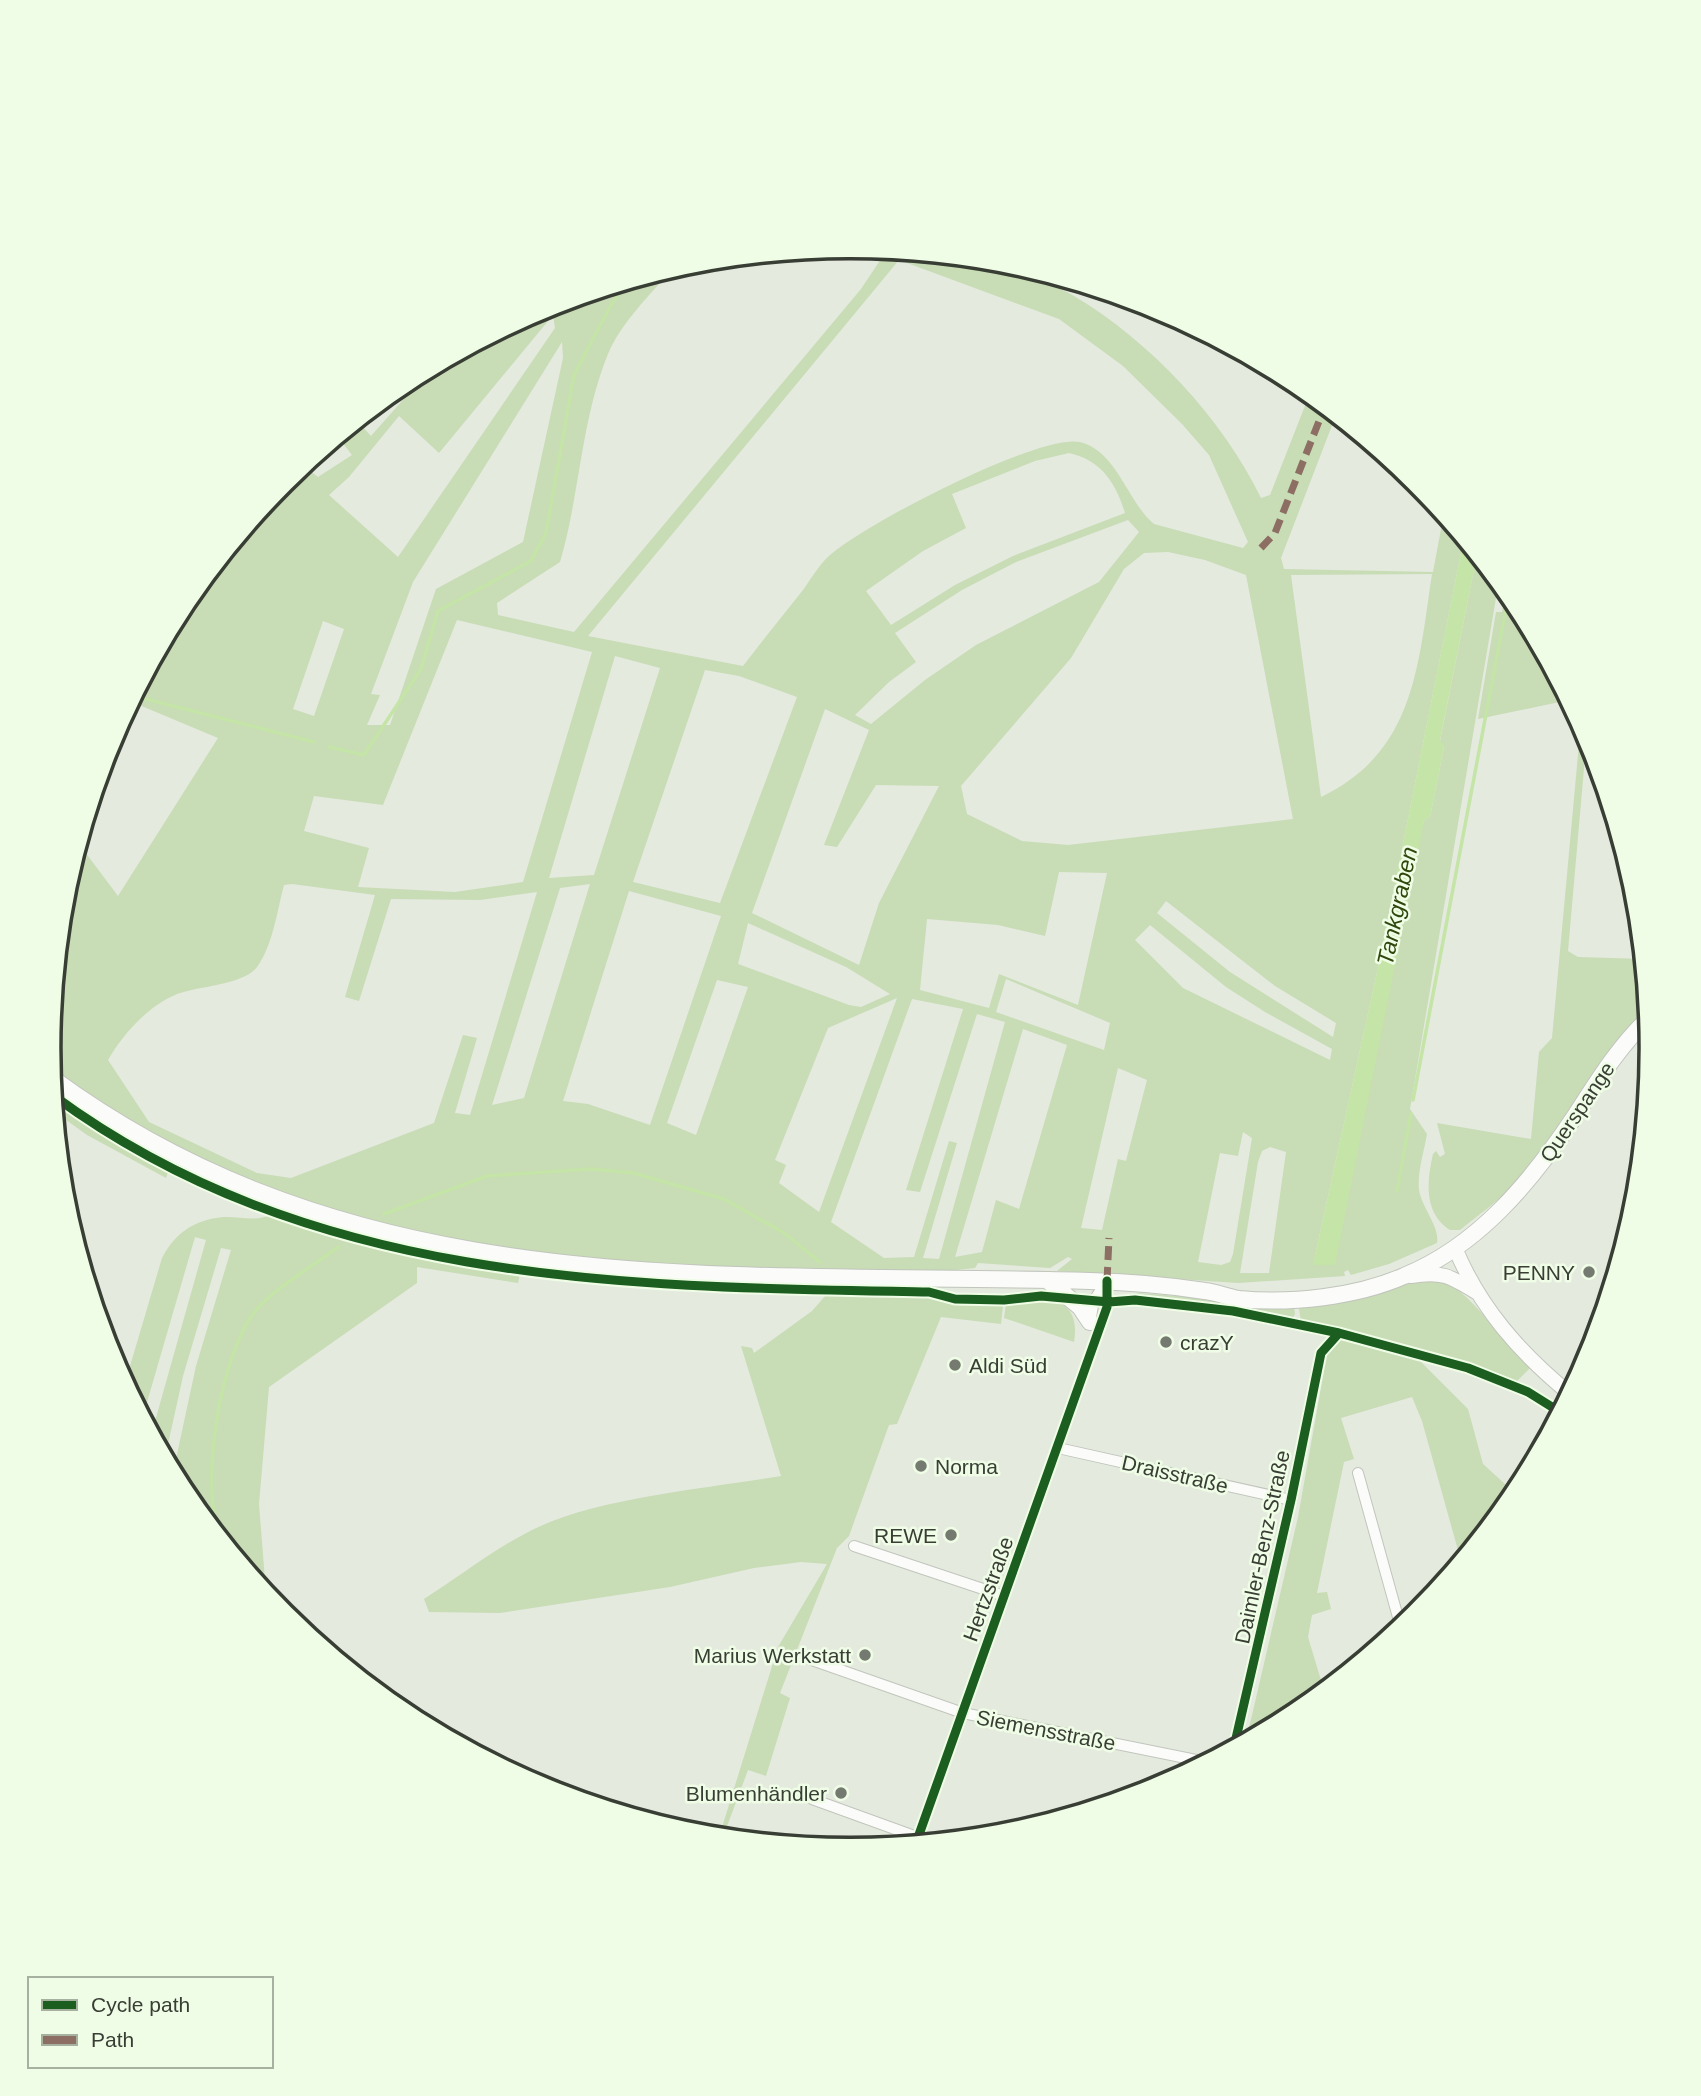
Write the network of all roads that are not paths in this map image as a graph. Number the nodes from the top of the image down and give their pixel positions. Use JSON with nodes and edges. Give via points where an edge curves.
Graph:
{"nodes":[{"id":1,"x":1639,"y":1029,"type":"edge"},
{"id":2,"x":62,"y":1085,"type":"edge"},
{"id":3,"x":1455,"y":1248,"type":"junction"},
{"id":4,"x":1402,"y":1278,"type":"junction"},
{"id":5,"x":1047,"y":1280,"type":"junction"},
{"id":6,"x":1107,"y":1281,"type":"junction"},
{"id":7,"x":1208,"y":1291,"type":"junction"},
{"id":8,"x":1479,"y":1294,"type":"junction"},
{"id":9,"x":1090,"y":1322,"type":"junction"},
{"id":10,"x":1090,"y":1346,"type":"junction"},
{"id":11,"x":1321,"y":1353,"type":"dead end"},
{"id":12,"x":1563,"y":1387,"type":"edge"},
{"id":13,"x":1059,"y":1448,"type":"junction"},
{"id":14,"x":1358,"y":1474,"type":"dead end"},
{"id":15,"x":1291,"y":1500,"type":"junction"},
{"id":16,"x":854,"y":1546,"type":"dead end"},
{"id":17,"x":1004,"y":1596,"type":"junction"},
{"id":18,"x":1398,"y":1616,"type":"edge"},
{"id":19,"x":809,"y":1659,"type":"dead end"},
{"id":20,"x":962,"y":1713,"type":"junction"},
{"id":21,"x":1236,"y":1737,"type":"edge"},
{"id":22,"x":1193,"y":1759,"type":"edge"},
{"id":23,"x":812,"y":1799,"type":"dead end"},
{"id":24,"x":919,"y":1834,"type":"edge"},
{"id":25,"x":906,"y":1836,"type":"edge"}],
"edges":[{"from":1,"to":3,"type":"main road","name":"Querspange","via":[[1617,1054],[1534,1176]]},
{"from":2,"to":5,"type":"main road","via":[[129,1129],[226,1179],[386,1235],[521,1259],[643,1271]]},
{"from":3,"to":4,"type":"main road","name":"Querspange"},
{"from":3,"to":7,"type":"main road","via":[[1438,1249],[1368,1278],[1333,1285]]},
{"from":3,"to":8,"type":"street"},
{"from":4,"to":7,"type":"main road","name":"Querspange","via":[[1333,1295],[1296,1298],[1237,1298]]},
{"from":4,"to":8,"type":"street","via":[[1434,1272]]},
{"from":5,"to":6,"type":"main road"},
{"from":5,"to":9,"type":"main road","via":[[1080,1307]]},
{"from":6,"to":7,"type":"main road"},
{"from":6,"to":9,"type":"street","name":"Hertzstraße","via":[[1094,1300]]},
{"from":6,"to":10,"type":"street","name":"Hertzstraße","via":[[1108,1302]]},
{"from":8,"to":12,"type":"street","via":[[1508,1338]]},
{"from":9,"to":10,"type":"street","name":"Hertzstraße"},
{"from":10,"to":13,"type":"street","name":"Hertzstraße"},
{"from":11,"to":15,"type":"street","name":"Daimler-Benz-Straße"},
{"from":13,"to":15,"type":"street","name":"Draisstraße"},
{"from":13,"to":17,"type":"street","name":"Hertzstraße"},
{"from":14,"to":18,"type":"street"},
{"from":15,"to":21,"type":"street","name":"Daimler-Benz-Straße"},
{"from":16,"to":17,"type":"street","name":"Hertzstraße"},
{"from":17,"to":20,"type":"street","name":"Hertzstraße"},
{"from":19,"to":20,"type":"street","name":"Siemensstraße"},
{"from":20,"to":22,"type":"street","name":"Siemensstraße"},
{"from":20,"to":24,"type":"street","name":"Hertzstraße"},
{"from":23,"to":25,"type":"street","name":"Hertzstraße"}]}
